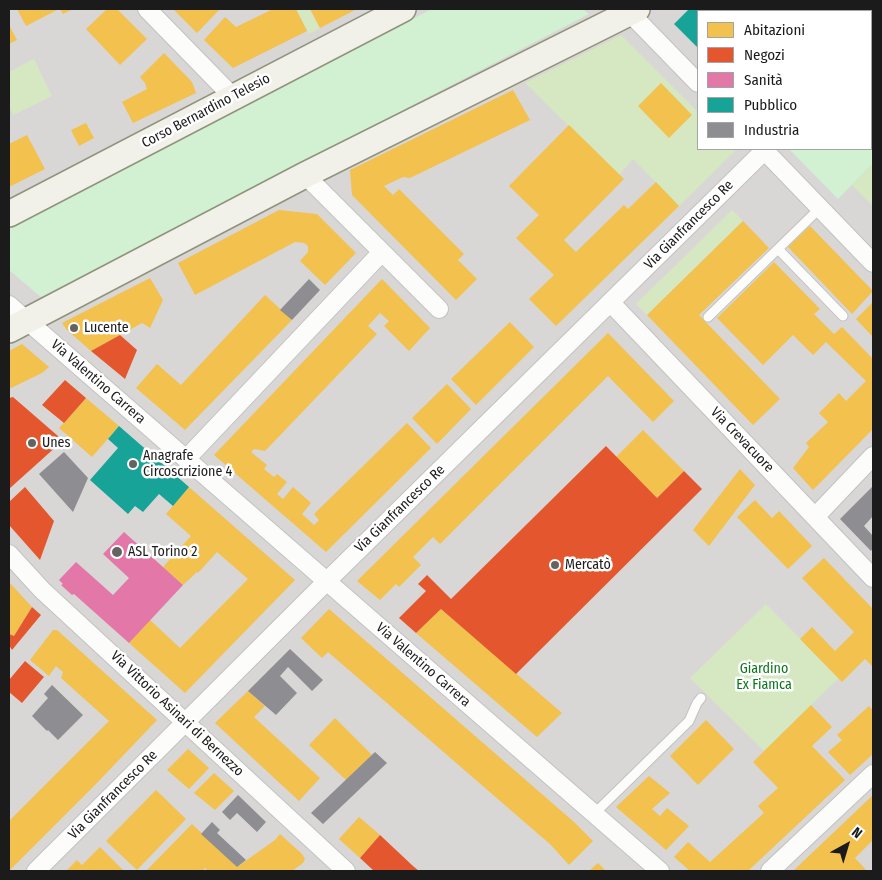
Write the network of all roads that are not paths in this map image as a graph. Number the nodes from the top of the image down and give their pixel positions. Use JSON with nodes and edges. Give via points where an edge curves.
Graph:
{"nodes":[{"id":1,"x":147,"y":9,"type":"edge"},
{"id":2,"x":403,"y":9,"type":"edge"},
{"id":3,"x":631,"y":10,"type":"edge"},
{"id":4,"x":697,"y":81,"type":"edge"},
{"id":5,"x":233,"y":97,"type":"junction"},
{"id":6,"x":763,"y":150,"type":"edge"},
{"id":7,"x":765,"y":150,"type":"edge"},
{"id":8,"x":305,"y":175,"type":"junction"},
{"id":9,"x":820,"y":208,"type":"junction"},
{"id":10,"x":9,"y":214,"type":"edge"},
{"id":11,"x":778,"y":249,"type":"junction"},
{"id":12,"x":382,"y":252,"type":"junction"},
{"id":13,"x":873,"y":263,"type":"edge"},
{"id":14,"x":611,"y":303,"type":"junction"},
{"id":15,"x":439,"y":309,"type":"dead end"},
{"id":16,"x":843,"y":316,"type":"dead end"},
{"id":17,"x":708,"y":317,"type":"dead end"},
{"id":18,"x":15,"y":318,"type":"edge"},
{"id":19,"x":873,"y":456,"type":"edge"},
{"id":20,"x":187,"y":458,"type":"junction"},
{"id":21,"x":814,"y":517,"type":"junction"},
{"id":22,"x":9,"y":554,"type":"edge"},
{"id":23,"x":873,"y":578,"type":"edge"},
{"id":24,"x":327,"y":581,"type":"junction"},
{"id":25,"x":701,"y":698,"type":"dead end"},
{"id":26,"x":186,"y":722,"type":"junction"},
{"id":27,"x":873,"y":774,"type":"edge"},
{"id":28,"x":594,"y":814,"type":"junction"},
{"id":29,"x":342,"y":870,"type":"edge"},
{"id":30,"x":36,"y":871,"type":"edge"},
{"id":31,"x":660,"y":871,"type":"edge"},
{"id":32,"x":770,"y":871,"type":"edge"}],
"edges":[{"from":1,"to":5,"type":"street"},
{"from":2,"to":5,"type":"street","name":"Corso Bernardino Telesio"},
{"from":3,"to":4,"type":"street"},
{"from":3,"to":8,"type":"street"},
{"from":5,"to":10,"type":"street","name":"Corso Bernardino Telesio"},
{"from":6,"to":14,"type":"street","name":"Via Gianfrancesco Re"},
{"from":7,"to":9,"type":"street"},
{"from":8,"to":12,"type":"street"},
{"from":8,"to":18,"type":"street"},
{"from":9,"to":11,"type":"lane"},
{"from":9,"to":13,"type":"street"},
{"from":11,"to":16,"type":"lane"},
{"from":11,"to":17,"type":"lane"},
{"from":12,"to":15,"type":"street"},
{"from":12,"to":20,"type":"street"},
{"from":14,"to":21,"type":"street","name":"Via Crevacuore"},
{"from":14,"to":24,"type":"street","name":"Via Gianfrancesco Re"},
{"from":18,"to":20,"type":"street","name":"Via Valentino Carrera"},
{"from":19,"to":21,"type":"street"},
{"from":20,"to":24,"type":"street","name":"Via Valentino Carrera"},
{"from":21,"to":23,"type":"street","name":"Via Crevacuore"},
{"from":22,"to":26,"type":"street","name":"Via Vittorio Asinari di Bernezzo","via":[[42,590]]},
{"from":24,"to":26,"type":"street","name":"Via Gianfrancesco Re"},
{"from":24,"to":28,"type":"street","name":"Via Valentino Carrera"},
{"from":25,"to":28,"type":"lane","via":[[689,721]]},
{"from":26,"to":29,"type":"street","name":"Via Vittorio Asinari di Bernezzo"},
{"from":26,"to":30,"type":"street","name":"Via Gianfrancesco Re"},
{"from":27,"to":32,"type":"street"},
{"from":28,"to":31,"type":"street","name":"Via Valentino Carrera"}]}
